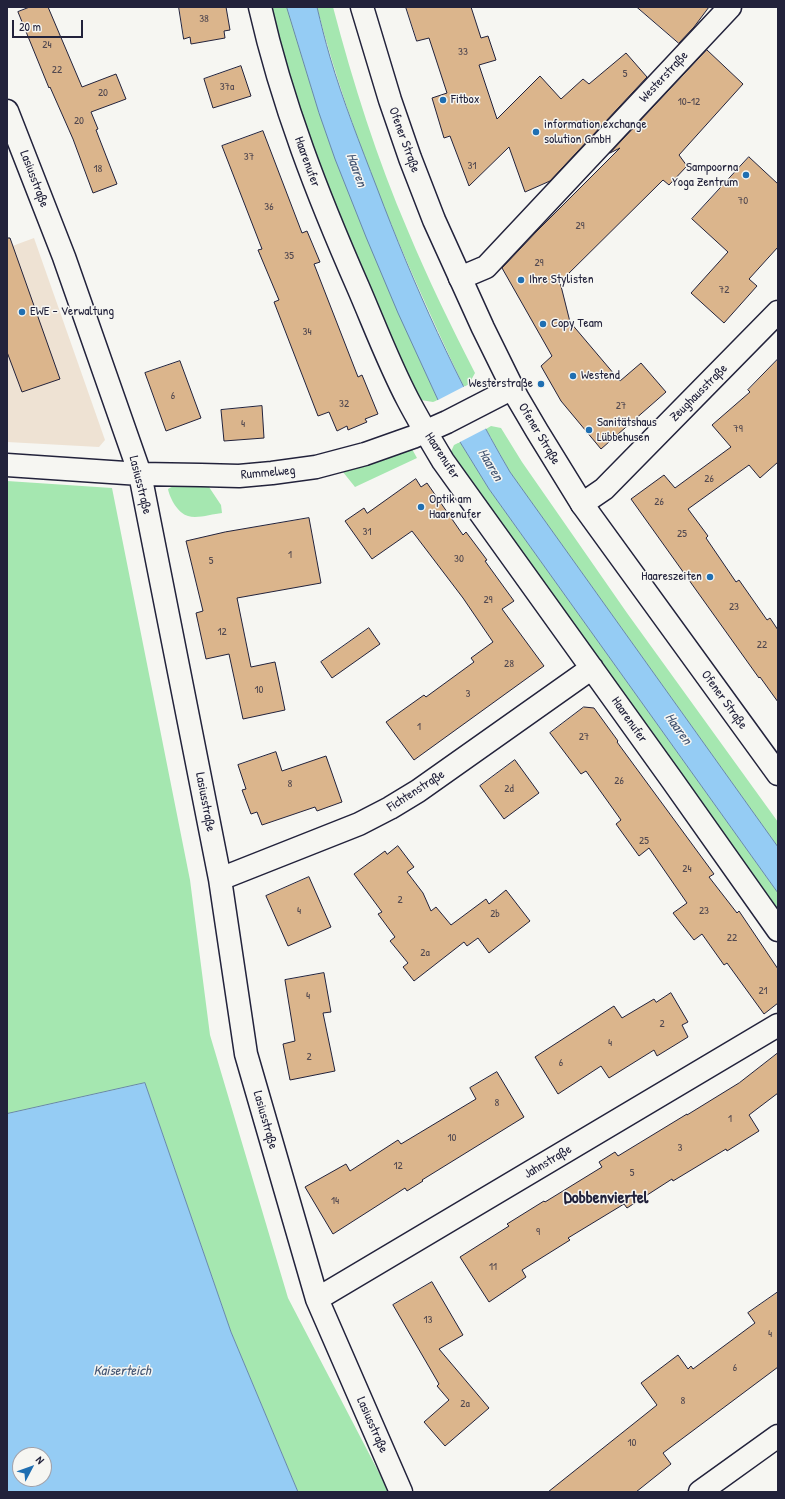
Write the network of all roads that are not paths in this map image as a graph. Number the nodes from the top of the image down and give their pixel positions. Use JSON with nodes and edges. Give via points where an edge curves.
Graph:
{"nodes":[{"id":1,"x":260,"y":7,"type":"edge"},
{"id":2,"x":362,"y":7,"type":"edge"},
{"id":3,"x":730,"y":7,"type":"edge"},
{"id":4,"x":7,"y":111,"type":"edge"},
{"id":5,"x":460,"y":278,"type":"junction"},
{"id":6,"x":778,"y":312,"type":"edge"},
{"id":7,"x":513,"y":388,"type":"junction"},
{"id":8,"x":425,"y":431,"type":"junction"},
{"id":9,"x":7,"y":465,"type":"edge"},
{"id":10,"x":140,"y":474,"type":"junction"},
{"id":11,"x":582,"y":504,"type":"junction"},
{"id":12,"x":592,"y":668,"type":"junction"},
{"id":13,"x":778,"y":774,"type":"edge"},
{"id":14,"x":220,"y":879,"type":"junction"},
{"id":15,"x":778,"y":930,"type":"edge"},
{"id":16,"x":778,"y":1024,"type":"edge"},
{"id":17,"x":317,"y":1299,"type":"junction"},
{"id":18,"x":778,"y":1436,"type":"edge"},
{"id":19,"x":401,"y":1492,"type":"edge"},
{"id":20,"x":700,"y":1492,"type":"edge"}],
"edges":[{"from":1,"to":8,"type":"street","name":"Haarenufer","via":[[274,68],[327,216],[399,380]]},
{"from":2,"to":5,"type":"street","name":"Ofener Straße","via":[[387,93],[410,158]]},
{"from":3,"to":5,"type":"street","name":"Westerstraße","via":[[486,267]]},
{"from":4,"to":10,"type":"street","name":"Lasiusstraße","via":[[64,257]]},
{"from":5,"to":7,"type":"street","name":"Ofener Straße"},
{"from":6,"to":11,"type":"street","name":"Zeughausstraße","via":[[604,489]]},
{"from":7,"to":8,"type":"street","name":"Rummelweg"},
{"from":7,"to":11,"type":"street","name":"Ofener Straße"},
{"from":8,"to":10,"type":"street","name":"Rummelweg","via":[[365,454],[316,468],[239,476]]},
{"from":8,"to":12,"type":"street","name":"Haarenufer","via":[[443,461]]},
{"from":9,"to":10,"type":"street","name":"Rummelweg"},
{"from":10,"to":14,"type":"street","name":"Lasiusstraße"},
{"from":11,"to":13,"type":"street","name":"Ofener Straße"},
{"from":12,"to":14,"type":"street","name":"Fichtenstraße","via":[[390,808],[358,824]]},
{"from":12,"to":15,"type":"street","name":"Haarenufer"},
{"from":14,"to":17,"type":"street","name":"Lasiusstraße","via":[[246,1054]]},
{"from":16,"to":17,"type":"street","name":"Jahnstraße"},
{"from":17,"to":19,"type":"street","name":"Lasiusstraße"},
{"from":18,"to":20,"type":"street"}]}
